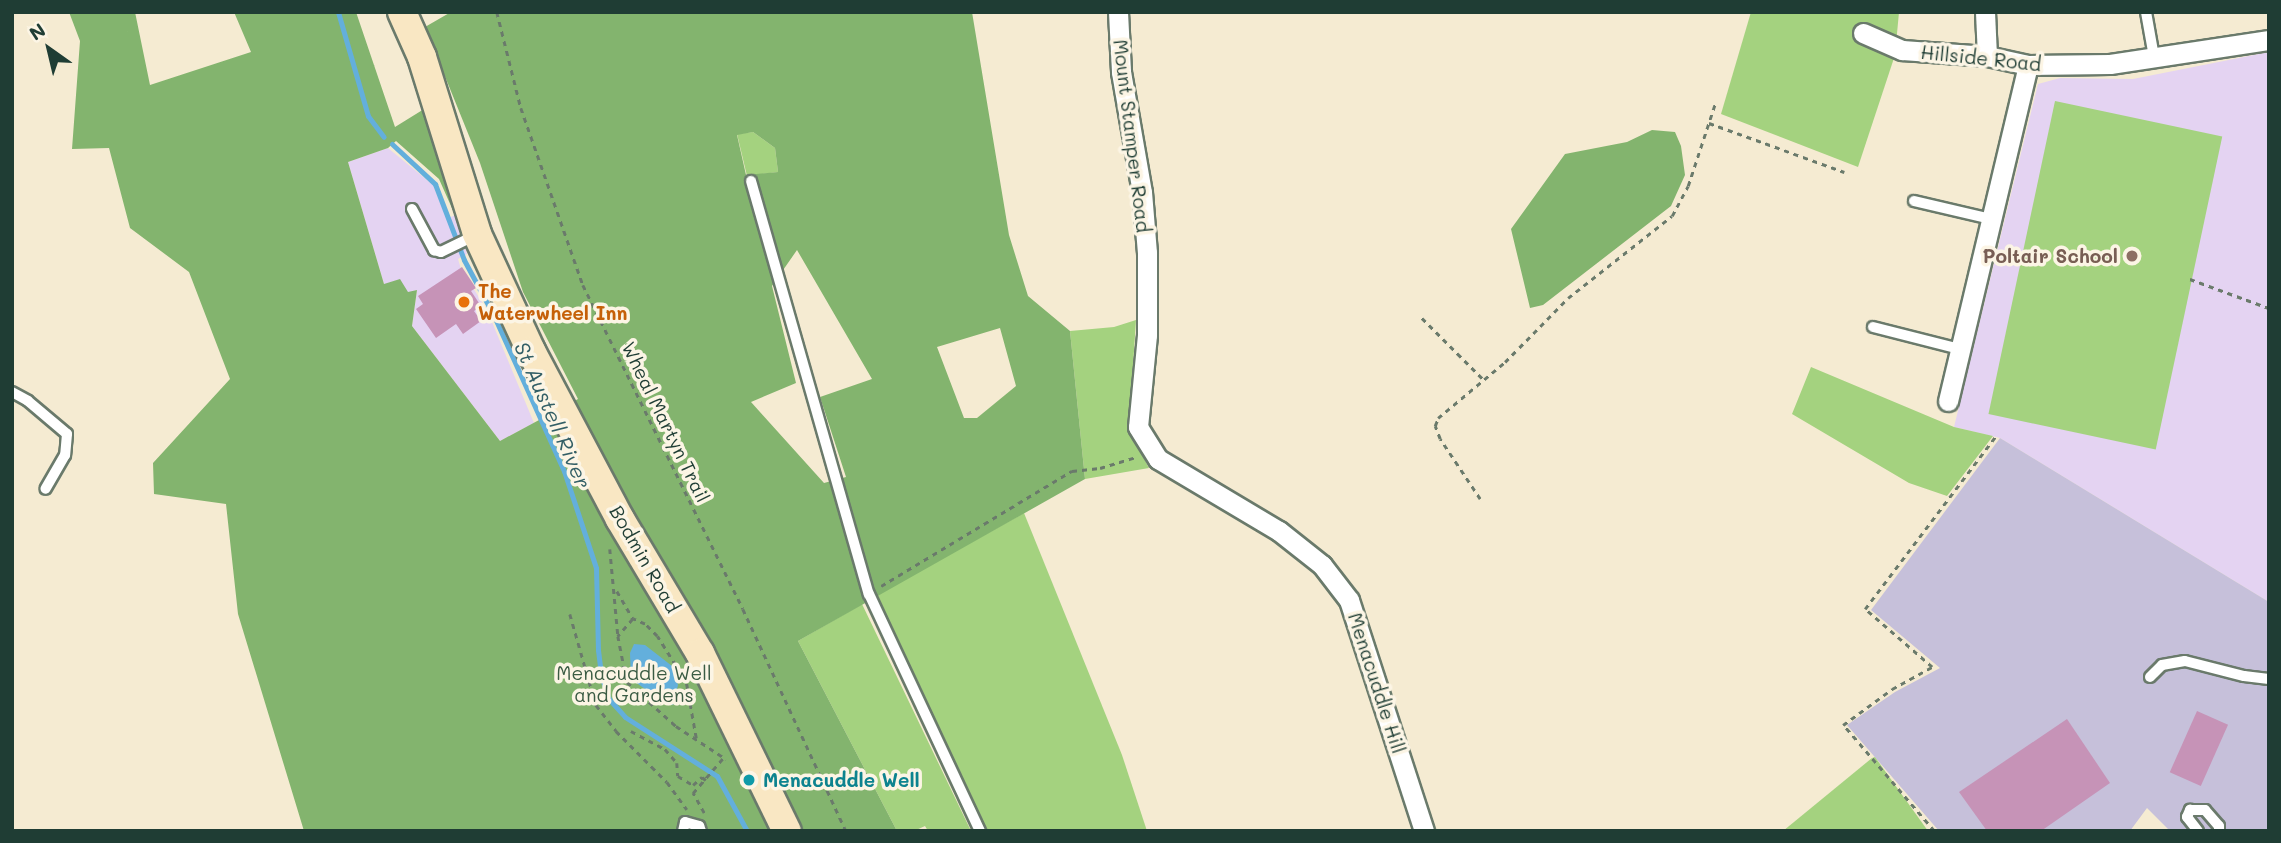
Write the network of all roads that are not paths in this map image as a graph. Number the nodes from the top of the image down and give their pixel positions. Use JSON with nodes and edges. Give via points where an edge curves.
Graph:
{"nodes":[{"id":1,"x":402,"y":12,"type":"edge"},
{"id":2,"x":1118,"y":12,"type":"edge"},
{"id":3,"x":1986,"y":12,"type":"edge"},
{"id":4,"x":2146,"y":12,"type":"edge"},
{"id":5,"x":1863,"y":33,"type":"dead end"},
{"id":6,"x":2269,"y":40,"type":"edge"},
{"id":7,"x":1987,"y":56,"type":"junction"},
{"id":8,"x":2154,"y":57,"type":"junction"},
{"id":9,"x":2028,"y":65,"type":"junction"},
{"id":10,"x":751,"y":181,"type":"dead end"},
{"id":11,"x":1914,"y":201,"type":"dead end"},
{"id":12,"x":412,"y":209,"type":"dead end"},
{"id":13,"x":1991,"y":219,"type":"junction"},
{"id":14,"x":472,"y":237,"type":"junction"},
{"id":15,"x":1873,"y":327,"type":"dead end"},
{"id":16,"x":1960,"y":349,"type":"junction"},
{"id":17,"x":12,"y":392,"type":"edge"},
{"id":18,"x":1948,"y":401,"type":"dead end"},
{"id":19,"x":1139,"y":428,"type":"joint"},
{"id":20,"x":45,"y":489,"type":"dead end"},
{"id":21,"x":2150,"y":677,"type":"dead end"},
{"id":22,"x":2269,"y":679,"type":"edge"},
{"id":23,"x":702,"y":825,"type":"edge"},
{"id":24,"x":683,"y":831,"type":"edge"},
{"id":25,"x":787,"y":831,"type":"edge"},
{"id":26,"x":980,"y":831,"type":"edge"},
{"id":27,"x":1424,"y":831,"type":"edge"},
{"id":28,"x":2198,"y":831,"type":"edge"},
{"id":29,"x":2219,"y":831,"type":"edge"}],
"edges":[{"from":1,"to":14,"type":"main road","name":"Bodmin Road","via":[[422,57]]},
{"from":2,"to":19,"type":"street","name":"Mount Stamper Road","via":[[1121,72],[1142,192],[1147,253],[1147,335]]},
{"from":3,"to":7,"type":"street"},
{"from":4,"to":8,"type":"lane"},
{"from":5,"to":7,"type":"street","name":"Hillside Road","via":[[1902,51]]},
{"from":6,"to":8,"type":"street","name":"Hillside Road"},
{"from":7,"to":9,"type":"street","name":"Hillside Road"},
{"from":8,"to":9,"type":"street","name":"Hillside Road","via":[[2110,64]]},
{"from":9,"to":13,"type":"street"},
{"from":10,"to":26,"type":"lane","via":[[869,594]]},
{"from":11,"to":13,"type":"lane"},
{"from":12,"to":14,"type":"lane","via":[[434,250],[441,252]]},
{"from":13,"to":16,"type":"street"},
{"from":14,"to":25,"type":"main road","name":"Bodmin Road","via":[[620,519],[700,653]]},
{"from":15,"to":16,"type":"lane"},
{"from":16,"to":18,"type":"street"},
{"from":17,"to":20,"type":"lane","via":[[67,434],[65,455]]},
{"from":19,"to":27,"type":"street","name":"Menacuddle Hill","via":[[1158,459],[1279,531],[1322,565],[1349,600]]},
{"from":21,"to":22,"type":"lane","via":[[2162,664],[2185,661]]},
{"from":23,"to":24,"type":"lane","via":[[685,822]]},
{"from":28,"to":29,"type":"lane","via":[[2187,817],[2190,810],[2205,810]]}]}
